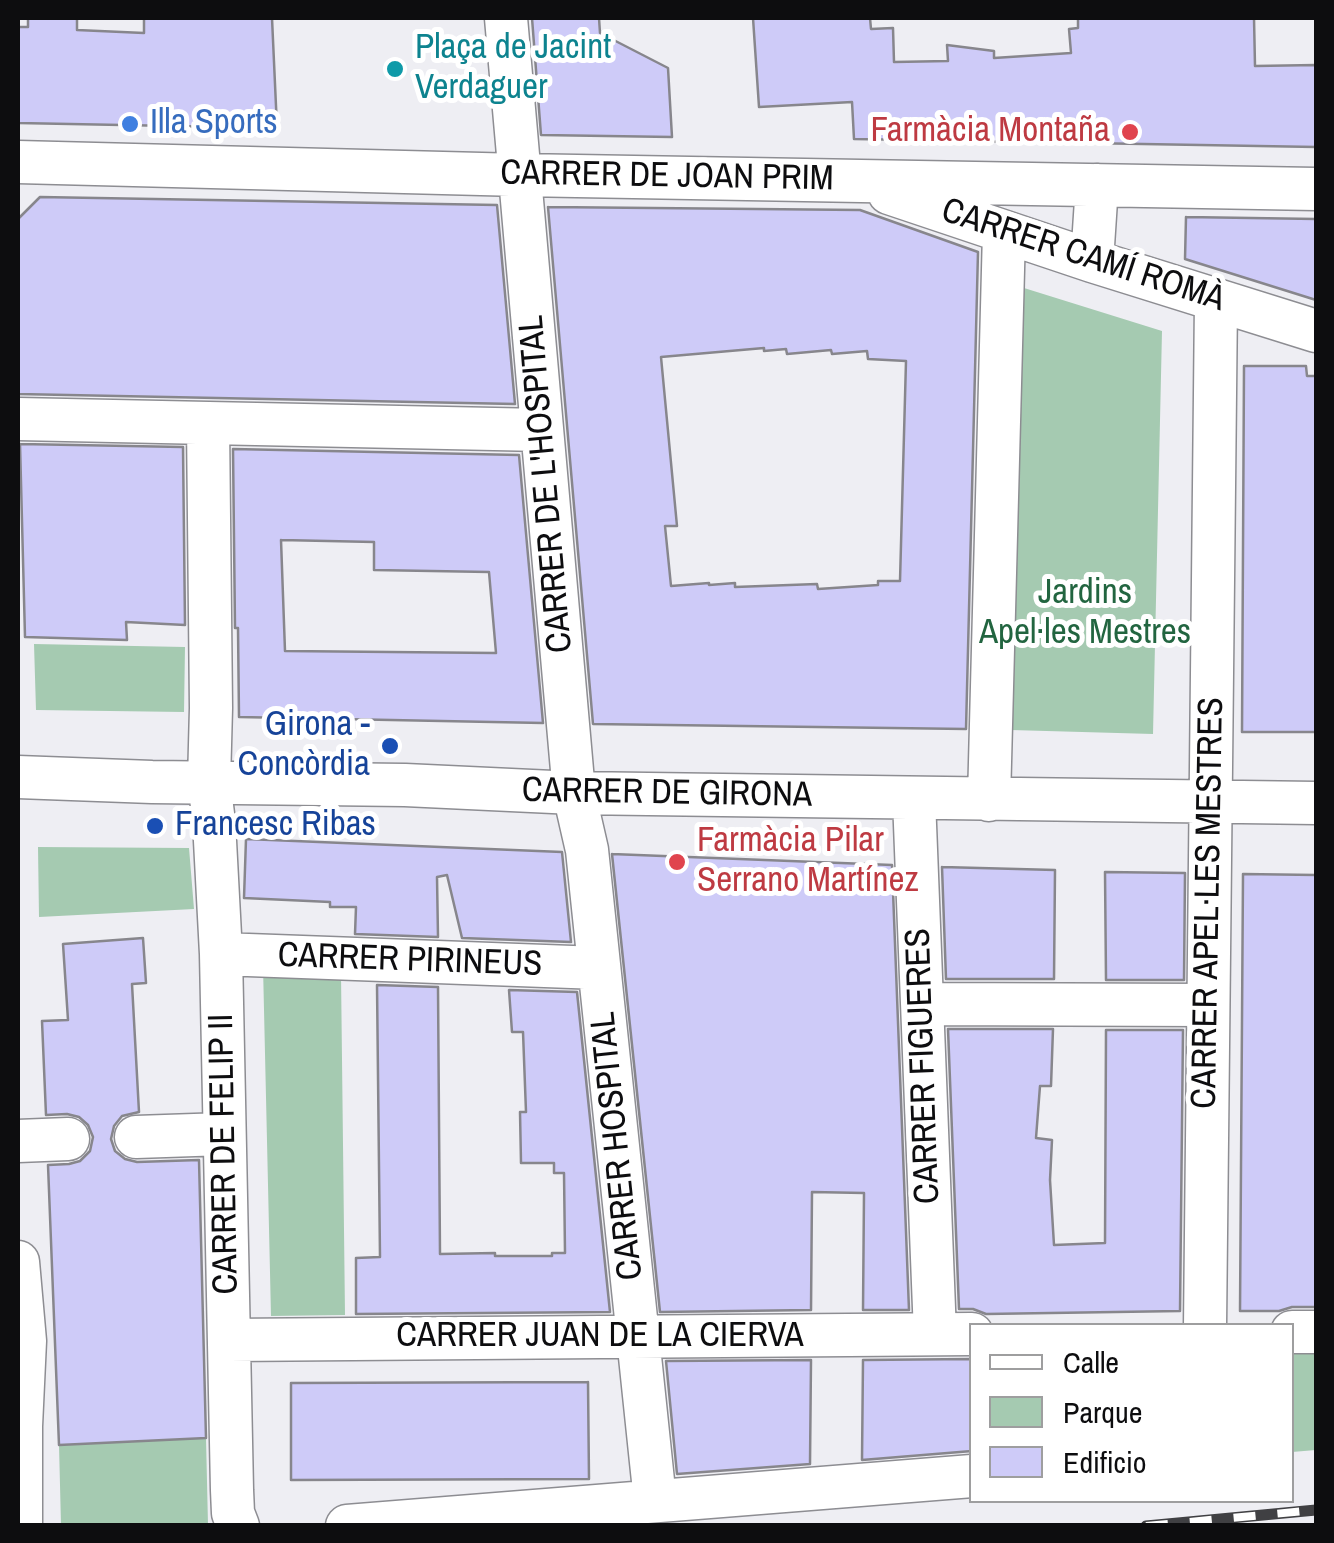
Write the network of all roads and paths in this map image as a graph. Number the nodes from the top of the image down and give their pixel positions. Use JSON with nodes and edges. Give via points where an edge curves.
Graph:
{"nodes":[{"id":1,"x":506,"y":18,"type":"edge"},
{"id":2,"x":18,"y":162,"type":"edge"},
{"id":3,"x":520,"y":175,"type":"junction"},
{"id":4,"x":850,"y":180,"type":"junction"},
{"id":5,"x":1097,"y":185,"type":"junction"},
{"id":6,"x":1316,"y":190,"type":"edge"},
{"id":7,"x":1004,"y":232,"type":"junction"},
{"id":8,"x":1092,"y":261,"type":"junction"},
{"id":9,"x":1216,"y":300,"type":"junction"},
{"id":10,"x":1316,"y":331,"type":"edge"},
{"id":11,"x":18,"y":419,"type":"edge"},
{"id":12,"x":208,"y":423,"type":"junction"},
{"id":13,"x":542,"y":430,"type":"junction"},
{"id":14,"x":18,"y":777,"type":"edge"},
{"id":15,"x":209,"y":782,"type":"junction"},
{"id":16,"x":574,"y":793,"type":"junction"},
{"id":17,"x":914,"y":798,"type":"junction"},
{"id":18,"x":989,"y":800,"type":"junction"},
{"id":19,"x":1210,"y":801,"type":"junction"},
{"id":20,"x":1316,"y":803,"type":"edge"},
{"id":21,"x":220,"y":954,"type":"junction"},
{"id":22,"x":599,"y":968,"type":"junction"},
{"id":23,"x":922,"y":1004,"type":"junction"},
{"id":24,"x":1208,"y":1005,"type":"junction"},
{"id":25,"x":224,"y":1134,"type":"junction"},
{"id":26,"x":136,"y":1137,"type":"dead end"},
{"id":27,"x":68,"y":1139,"type":"dead end"},
{"id":28,"x":18,"y":1141,"type":"edge"},
{"id":29,"x":18,"y":1262,"type":"edge"},
{"id":30,"x":1206,"y":1323,"type":"edge"},
{"id":31,"x":953,"y":1334,"type":"edge"},
{"id":32,"x":638,"y":1337,"type":"junction"},
{"id":33,"x":228,"y":1340,"type":"junction"},
{"id":34,"x":969,"y":1476,"type":"edge"},
{"id":35,"x":655,"y":1500,"type":"junction"},
{"id":36,"x":21,"y":1526,"type":"edge"},
{"id":37,"x":238,"y":1526,"type":"edge"},
{"id":38,"x":348,"y":1526,"type":"edge"}],
"edges":[{"from":1,"to":3,"type":"street","name":"CARRER DE L'HOSPITAL"},
{"from":2,"to":3,"type":"street","name":"CARRER DE JOAN PRIM"},
{"from":3,"to":4,"type":"street","name":"CARRER DE JOAN PRIM"},
{"from":3,"to":13,"type":"street","name":"CARRER DE L'HOSPITAL"},
{"from":4,"to":5,"type":"street","name":"CARRER DE JOAN PRIM"},
{"from":4,"to":7,"type":"street","name":"CARRER CAMÍ ROMÀ"},
{"from":5,"to":6,"type":"street","name":"CARRER DE JOAN PRIM"},
{"from":5,"to":8,"type":"street"},
{"from":7,"to":8,"type":"street","name":"CARRER CAMÍ ROMÀ"},
{"from":7,"to":18,"type":"street"},
{"from":8,"to":9,"type":"street","name":"CARRER CAMÍ ROMÀ"},
{"from":9,"to":10,"type":"street","name":"CARRER CAMÍ ROMÀ"},
{"from":9,"to":19,"type":"street","name":"CARRER APEL·LES MESTRES"},
{"from":11,"to":12,"type":"street"},
{"from":12,"to":13,"type":"street"},
{"from":12,"to":15,"type":"street","name":"CARRER DE FELIP II"},
{"from":13,"to":16,"type":"street","name":"CARRER DE L'HOSPITAL"},
{"from":14,"to":15,"type":"street","name":"CARRER DE GIRONA"},
{"from":15,"to":16,"type":"street","name":"CARRER DE GIRONA"},
{"from":15,"to":21,"type":"street","name":"CARRER DE FELIP II"},
{"from":16,"to":17,"type":"street","name":"CARRER DE GIRONA"},
{"from":16,"to":22,"type":"street","name":"CARRER HOSPITAL"},
{"from":17,"to":18,"type":"street","name":"CARRER DE GIRONA"},
{"from":17,"to":23,"type":"street","name":"CARRER FIGUERES"},
{"from":18,"to":19,"type":"street","name":"CARRER DE GIRONA"},
{"from":19,"to":20,"type":"street","name":"CARRER DE GIRONA"},
{"from":19,"to":24,"type":"street","name":"CARRER APEL·LES MESTRES"},
{"from":21,"to":22,"type":"street","name":"CARRER PIRINEUS"},
{"from":21,"to":25,"type":"street","name":"CARRER DE FELIP II"},
{"from":22,"to":32,"type":"street","name":"CARRER HOSPITAL"},
{"from":23,"to":24,"type":"street"},
{"from":23,"to":31,"type":"street","name":"CARRER FIGUERES"},
{"from":24,"to":30,"type":"street","name":"CARRER APEL·LES MESTRES"},
{"from":25,"to":26,"type":"street"},
{"from":25,"to":33,"type":"street","name":"CARRER DE FELIP II"},
{"from":27,"to":28,"type":"street"},
{"from":29,"to":36,"type":"street","via":[[25,1341]]},
{"from":31,"to":32,"type":"street","name":"CARRER JUAN DE LA CIERVA"},
{"from":32,"to":33,"type":"street","name":"CARRER JUAN DE LA CIERVA"},
{"from":32,"to":35,"type":"street","name":"CARRER HOSPITAL"},
{"from":33,"to":37,"type":"street","name":"CARRER DE FELIP II"},
{"from":34,"to":35,"type":"street"},
{"from":35,"to":38,"type":"street"}]}
